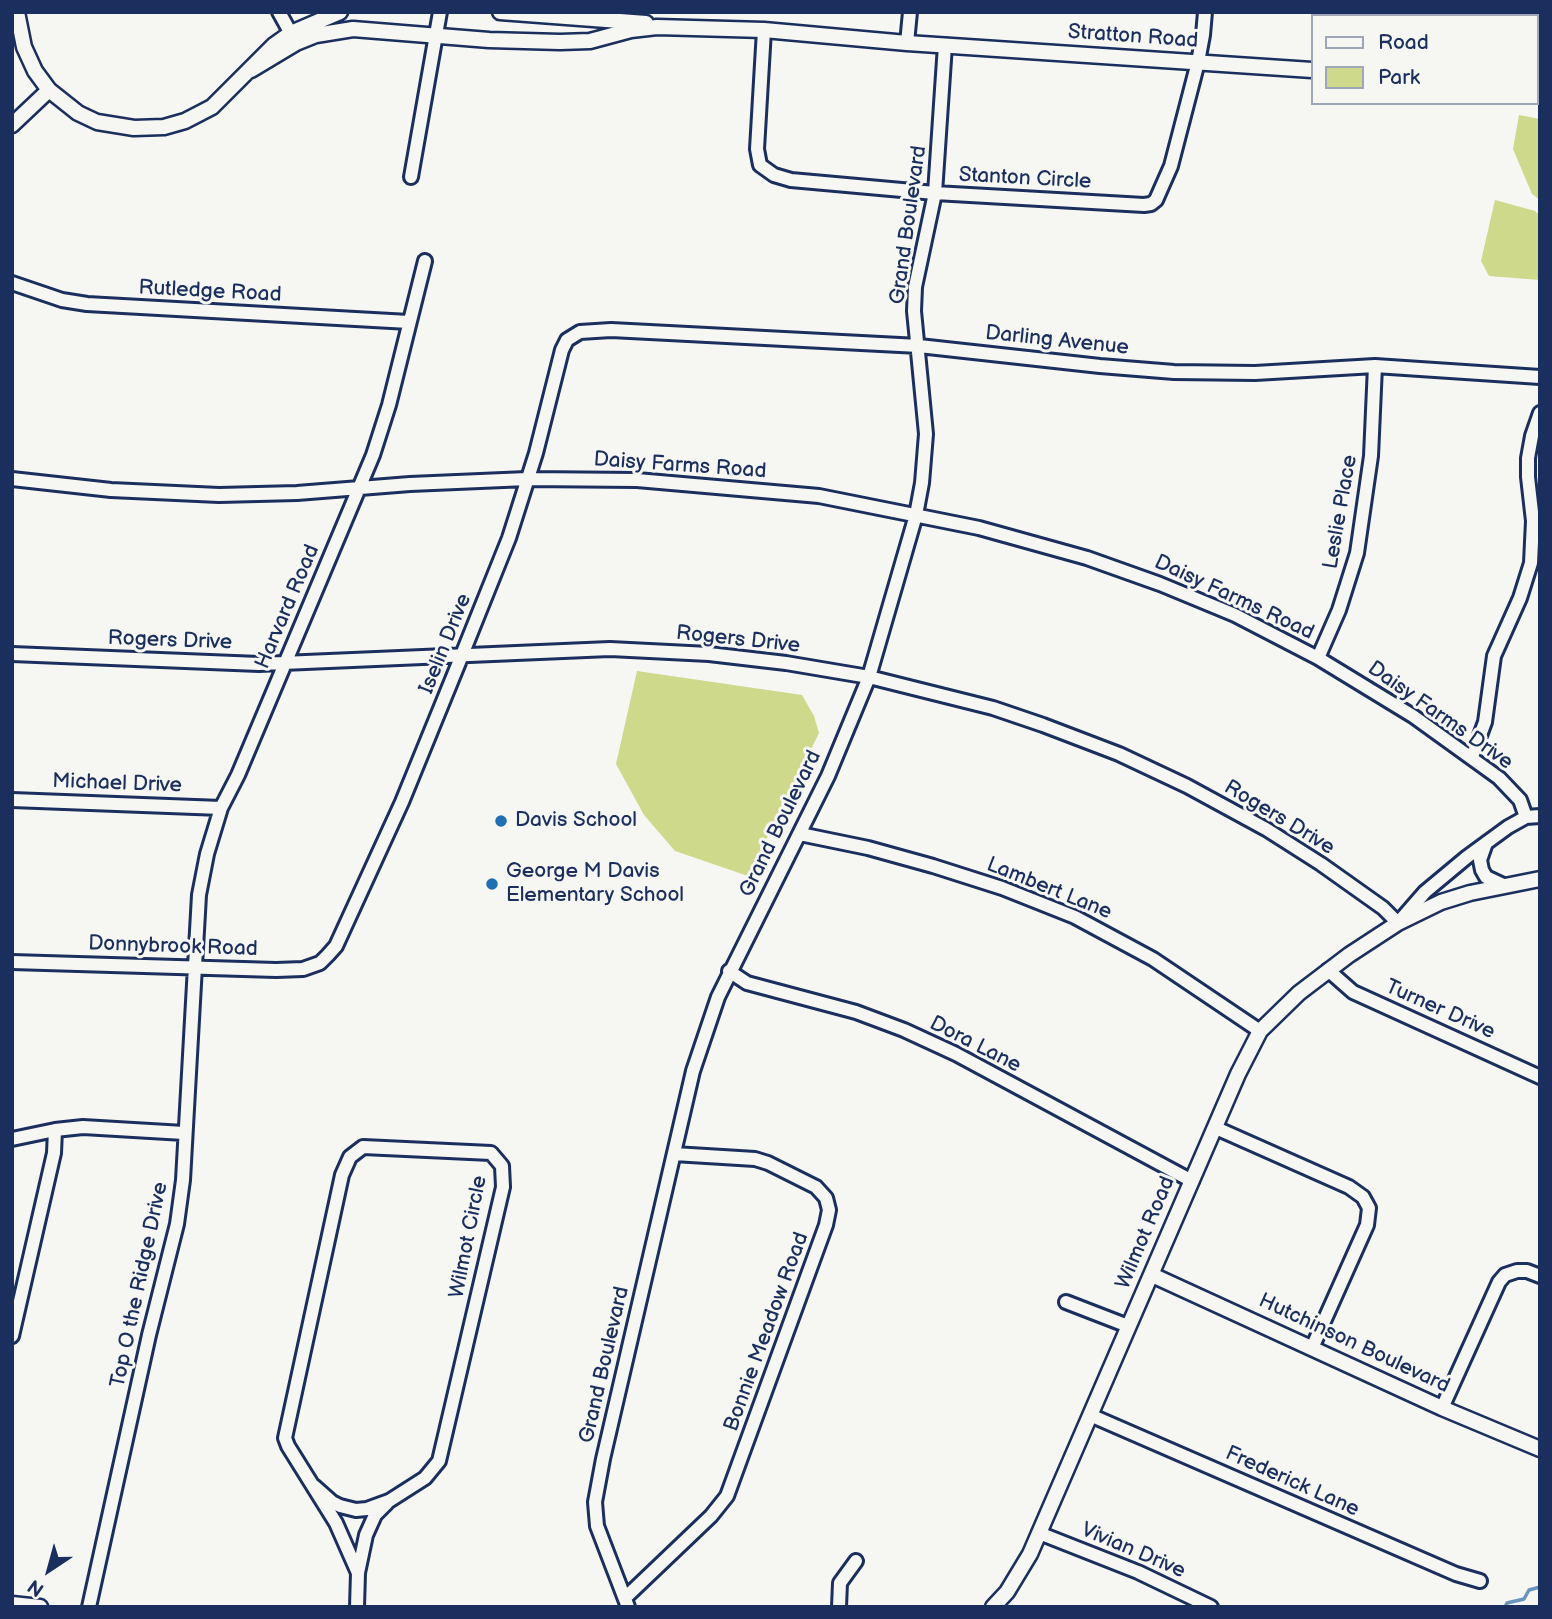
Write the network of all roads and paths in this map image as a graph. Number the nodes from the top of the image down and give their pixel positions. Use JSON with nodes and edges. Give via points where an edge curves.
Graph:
{"nodes":[{"id":1,"x":17,"y":12,"type":"edge"},
{"id":2,"x":279,"y":12,"type":"edge"},
{"id":3,"x":340,"y":12,"type":"edge"},
{"id":4,"x":440,"y":12,"type":"edge"},
{"id":5,"x":500,"y":12,"type":"edge"},
{"id":6,"x":910,"y":12,"type":"edge"},
{"id":7,"x":1205,"y":12,"type":"edge"},
{"id":8,"x":619,"y":22,"type":"edge"},
{"id":9,"x":764,"y":30,"type":"junction"},
{"id":10,"x":436,"y":36,"type":"junction"},
{"id":11,"x":293,"y":38,"type":"junction"},
{"id":12,"x":908,"y":43,"type":"junction"},
{"id":13,"x":946,"y":45,"type":"junction"},
{"id":14,"x":1198,"y":62,"type":"junction"},
{"id":15,"x":1310,"y":70,"type":"edge"},
{"id":16,"x":49,"y":90,"type":"junction"},
{"id":17,"x":12,"y":125,"type":"edge"},
{"id":18,"x":411,"y":177,"type":"dead end"},
{"id":19,"x":935,"y":193,"type":"junction"},
{"id":20,"x":425,"y":261,"type":"dead end"},
{"id":21,"x":12,"y":284,"type":"edge"},
{"id":22,"x":409,"y":322,"type":"junction"},
{"id":23,"x":571,"y":337,"type":"joint"},
{"id":24,"x":919,"y":345,"type":"junction"},
{"id":25,"x":1375,"y":366,"type":"junction"},
{"id":26,"x":1540,"y":377,"type":"edge"},
{"id":27,"x":1540,"y":414,"type":"edge"},
{"id":28,"x":12,"y":479,"type":"edge"},
{"id":29,"x":527,"y":479,"type":"junction"},
{"id":30,"x":359,"y":489,"type":"junction"},
{"id":31,"x":916,"y":515,"type":"junction"},
{"id":32,"x":12,"y":654,"type":"edge"},
{"id":33,"x":462,"y":655,"type":"junction"},
{"id":34,"x":1318,"y":658,"type":"junction"},
{"id":35,"x":286,"y":662,"type":"junction"},
{"id":36,"x":869,"y":677,"type":"junction"},
{"id":37,"x":1472,"y":757,"type":"junction"},
{"id":38,"x":12,"y":800,"type":"edge"},
{"id":39,"x":221,"y":808,"type":"junction"},
{"id":40,"x":1540,"y":816,"type":"edge"},
{"id":41,"x":1526,"y":817,"type":"junction"},
{"id":42,"x":800,"y":834,"type":"junction"},
{"id":43,"x":1486,"y":843,"type":"junction"},
{"id":44,"x":1540,"y":879,"type":"edge"},
{"id":45,"x":1503,"y":885,"type":"junction"},
{"id":46,"x":1398,"y":923,"type":"junction"},
{"id":47,"x":328,"y":956,"type":"joint"},
{"id":48,"x":12,"y":961,"type":"edge"},
{"id":49,"x":195,"y":968,"type":"junction"},
{"id":50,"x":729,"y":971,"type":"junction"},
{"id":51,"x":1328,"y":971,"type":"junction"},
{"id":52,"x":1261,"y":1031,"type":"junction"},
{"id":53,"x":1540,"y":1077,"type":"edge"},
{"id":54,"x":1216,"y":1128,"type":"junction"},
{"id":55,"x":55,"y":1130,"type":"junction"},
{"id":56,"x":184,"y":1133,"type":"junction"},
{"id":57,"x":12,"y":1139,"type":"edge"},
{"id":58,"x":674,"y":1154,"type":"junction"},
{"id":59,"x":1192,"y":1181,"type":"junction"},
{"id":60,"x":1152,"y":1275,"type":"junction"},
{"id":61,"x":1540,"y":1276,"type":"edge"},
{"id":62,"x":1066,"y":1301,"type":"dead end"},
{"id":63,"x":1128,"y":1326,"type":"junction"},
{"id":64,"x":12,"y":1336,"type":"edge"},
{"id":65,"x":1312,"y":1348,"type":"junction"},
{"id":66,"x":1442,"y":1408,"type":"junction"},
{"id":67,"x":1090,"y":1415,"type":"junction"},
{"id":68,"x":1540,"y":1449,"type":"edge"},
{"id":69,"x":314,"y":1486,"type":"junction"},
{"id":70,"x":389,"y":1501,"type":"junction"},
{"id":71,"x":1039,"y":1534,"type":"junction"},
{"id":72,"x":856,"y":1560,"type":"dead end"},
{"id":73,"x":358,"y":1573,"type":"junction"},
{"id":74,"x":1480,"y":1581,"type":"dead end"},
{"id":75,"x":627,"y":1602,"type":"edge"},
{"id":76,"x":12,"y":1604,"type":"edge"},
{"id":77,"x":40,"y":1607,"type":"edge"},
{"id":78,"x":89,"y":1607,"type":"edge"},
{"id":79,"x":357,"y":1607,"type":"edge"},
{"id":80,"x":839,"y":1607,"type":"edge"},
{"id":81,"x":993,"y":1607,"type":"edge"},
{"id":82,"x":1211,"y":1607,"type":"edge"}],
"edges":[{"from":1,"to":16,"type":"street","name":"Stratton Road","via":[[24,47]]},
{"from":2,"to":11,"type":"street"},
{"from":3,"to":11,"type":"street","name":"Stratton Road"},
{"from":4,"to":10,"type":"street"},
{"from":5,"to":8,"type":"street","name":"Stratton Road"},
{"from":6,"to":12,"type":"street"},
{"from":7,"to":14,"type":"street"},
{"from":8,"to":9,"type":"street","name":"Stratton Road"},
{"from":8,"to":10,"type":"street","name":"Stratton Road","via":[[590,41]]},
{"from":9,"to":12,"type":"street","name":"Stratton Road"},
{"from":9,"to":19,"type":"street","name":"Stanton Circle","via":[[760,165],[791,180]]},
{"from":10,"to":11,"type":"street","name":"Stratton Road","via":[[353,29]]},
{"from":10,"to":18,"type":"street"},
{"from":11,"to":16,"type":"street","name":"Stratton Road","via":[[212,107],[164,127],[97,122]]},
{"from":12,"to":13,"type":"street","name":"Stratton Road"},
{"from":13,"to":14,"type":"street","name":"Stratton Road"},
{"from":13,"to":19,"type":"street","name":"Grand Boulevard"},
{"from":14,"to":15,"type":"street","name":"Stratton Road"},
{"from":14,"to":19,"type":"street","name":"Stanton Circle","via":[[1171,166],[1151,204]]},
{"from":16,"to":17,"type":"street"},
{"from":19,"to":24,"type":"street","name":"Grand Boulevard","via":[[915,287]]},
{"from":20,"to":22,"type":"street","name":"Harvard Road"},
{"from":21,"to":22,"type":"street","name":"Rutledge Road","via":[[87,304]]},
{"from":22,"to":30,"type":"street","name":"Harvard Road","via":[[389,405]]},
{"from":23,"to":24,"type":"street","name":"Darling Avenue","via":[[611,330]]},
{"from":23,"to":29,"type":"street","name":"Iselin Drive","via":[[562,350]]},
{"from":24,"to":25,"type":"street","name":"Darling Avenue","via":[[1174,372]]},
{"from":24,"to":31,"type":"street","name":"Grand Boulevard","via":[[926,434]]},
{"from":25,"to":26,"type":"street","name":"Darling Avenue"},
{"from":25,"to":34,"type":"street","name":"Leslie Place","via":[[1371,456],[1357,553]]},
{"from":27,"to":37,"type":"street","via":[[1528,458],[1531,564],[1494,656],[1485,722]]},
{"from":28,"to":30,"type":"street","name":"Daisy Farms Road","via":[[219,495]]},
{"from":29,"to":30,"type":"street","name":"Daisy Farms Road"},
{"from":29,"to":31,"type":"street","name":"Daisy Farms Road","via":[[637,480],[819,496]]},
{"from":29,"to":33,"type":"street","name":"Iselin Drive","via":[[509,538]]},
{"from":30,"to":35,"type":"street","name":"Harvard Road"},
{"from":31,"to":34,"type":"street","name":"Daisy Farms Road","via":[[1124,570],[1235,615]]},
{"from":31,"to":36,"type":"street","name":"Grand Boulevard"},
{"from":32,"to":35,"type":"street","name":"Rogers Drive"},
{"from":33,"to":35,"type":"street","name":"Rogers Drive"},
{"from":33,"to":36,"type":"street","name":"Rogers Drive","via":[[610,649],[709,654]]},
{"from":33,"to":47,"type":"street","name":"Iselin Drive","via":[[397,814]]},
{"from":34,"to":37,"type":"street","name":"Daisy Farms Drive"},
{"from":35,"to":39,"type":"street","name":"Harvard Road"},
{"from":36,"to":42,"type":"street","name":"Grand Boulevard"},
{"from":36,"to":46,"type":"street","name":"Rogers Drive","via":[[993,708],[1119,754],[1266,829]]},
{"from":37,"to":41,"type":"street","name":"Daisy Farms Drive","via":[[1514,792]]},
{"from":38,"to":39,"type":"street","name":"Michael Drive"},
{"from":39,"to":49,"type":"street","name":"Harvard Road","via":[[200,895]]},
{"from":40,"to":41,"type":"street","name":"Wilmot Road"},
{"from":41,"to":43,"type":"street","name":"Wilmot Road"},
{"from":42,"to":50,"type":"street","name":"Grand Boulevard"},
{"from":42,"to":52,"type":"street","name":"Lambert Lane","via":[[933,866],[1075,917],[1153,959]]},
{"from":43,"to":45,"type":"street","via":[[1482,870]]},
{"from":43,"to":46,"type":"street","name":"Wilmot Road","via":[[1424,892]]},
{"from":44,"to":45,"type":"street","name":"Wilmot Road"},
{"from":45,"to":46,"type":"street","name":"Wilmot Road","via":[[1441,902]]},
{"from":46,"to":51,"type":"street","name":"Wilmot Road"},
{"from":47,"to":49,"type":"street","name":"Donnybrook Road","via":[[303,969]]},
{"from":48,"to":49,"type":"street","name":"Donnybrook Road"},
{"from":49,"to":56,"type":"street","name":"Top O the Ridge Drive"},
{"from":50,"to":58,"type":"street","name":"Grand Boulevard","via":[[693,1071]]},
{"from":50,"to":59,"type":"street","name":"Dora Lane","via":[[747,983],[904,1030]]},
{"from":51,"to":52,"type":"street","name":"Wilmot Road"},
{"from":51,"to":53,"type":"street","name":"Turner Drive","via":[[1353,992]]},
{"from":52,"to":54,"type":"street","name":"Wilmot Road"},
{"from":54,"to":59,"type":"street","name":"Wilmot Road"},
{"from":54,"to":65,"type":"street","via":[[1349,1187],[1369,1208],[1367,1225]]},
{"from":55,"to":56,"type":"street","via":[[83,1127]]},
{"from":55,"to":57,"type":"street"},
{"from":55,"to":64,"type":"street","via":[[54,1153]]},
{"from":56,"to":78,"type":"street","name":"Top O the Ridge Drive","via":[[177,1224]]},
{"from":58,"to":75,"type":"street","name":"Grand Boulevard","via":[[595,1502],[597,1526]]},
{"from":58,"to":75,"type":"street","name":"Bonnie Meadow Road","via":[[768,1163],[816,1187],[829,1210],[727,1496]]},
{"from":59,"to":60,"type":"street","name":"Wilmot Road"},
{"from":60,"to":63,"type":"street","name":"Wilmot Road"},
{"from":60,"to":65,"type":"street","name":"Hutchinson Boulevard"},
{"from":61,"to":66,"type":"street","via":[[1510,1272],[1499,1282]]},
{"from":62,"to":63,"type":"street"},
{"from":63,"to":67,"type":"street","name":"Wilmot Road"},
{"from":65,"to":66,"type":"street","name":"Hutchinson Boulevard"},
{"from":66,"to":68,"type":"street","name":"Hutchinson Boulevard"},
{"from":67,"to":71,"type":"street","name":"Wilmot Road"},
{"from":67,"to":74,"type":"street","name":"Frederick Lane"},
{"from":69,"to":70,"type":"street","name":"Wilmot Circle","via":[[332,1502],[350,1509]]},
{"from":69,"to":70,"type":"street","name":"Wilmot Circle","via":[[288,1446],[285,1432],[346,1164],[356,1151],[371,1146],[491,1153],[502,1166],[503,1187],[439,1461],[430,1474]]},
{"from":69,"to":73,"type":"street","name":"Wilmot Circle","via":[[337,1522]]},
{"from":70,"to":73,"type":"street","name":"Wilmot Circle","via":[[369,1525]]},
{"from":71,"to":81,"type":"street","name":"Wilmot Road","via":[[1016,1578]]},
{"from":71,"to":82,"type":"street","name":"Vivian Drive"},
{"from":72,"to":80,"type":"street","via":[[840,1583]]},
{"from":73,"to":79,"type":"street","name":"Wilmot Circle"},
{"from":76,"to":77,"type":"street"}]}
